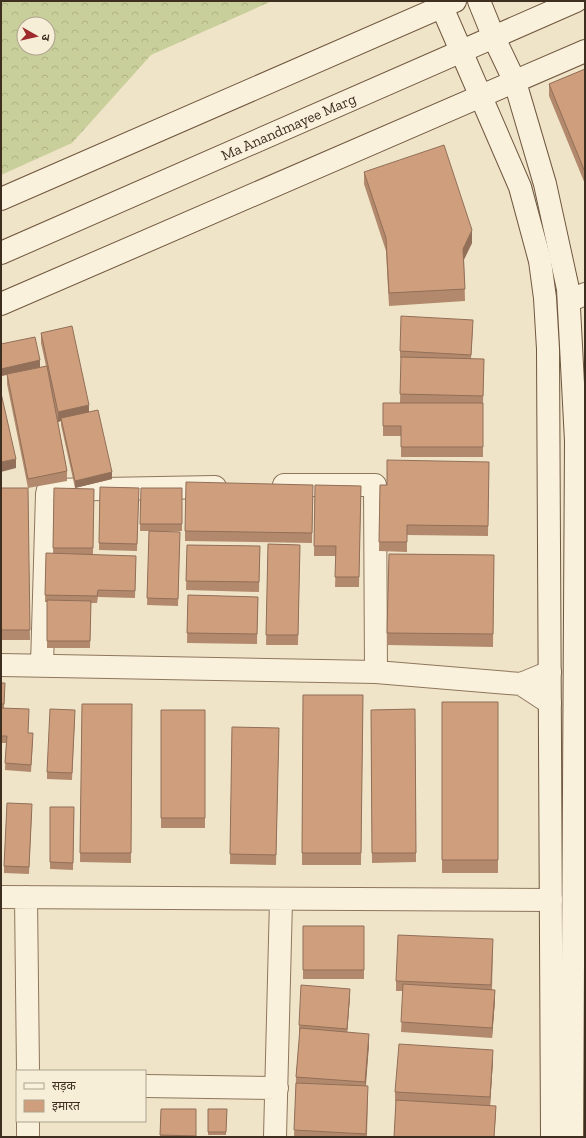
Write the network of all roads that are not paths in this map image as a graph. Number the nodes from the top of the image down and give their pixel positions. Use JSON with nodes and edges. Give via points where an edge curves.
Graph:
{"nodes":[{"id":1,"x":479,"y":1,"type":"edge"},
{"id":2,"x":576,"y":1,"type":"edge"},
{"id":3,"x":448,"y":4,"type":"edge"},
{"id":4,"x":494,"y":38,"type":"junction"},
{"id":5,"x":585,"y":51,"type":"edge"},
{"id":6,"x":462,"y":52,"type":"junction"},
{"id":7,"x":515,"y":82,"type":"junction"},
{"id":8,"x":482,"y":96,"type":"junction"},
{"id":9,"x":1,"y":199,"type":"edge"},
{"id":10,"x":1,"y":253,"type":"edge"},
{"id":11,"x":577,"y":297,"type":"edge"},
{"id":12,"x":1,"y":304,"type":"edge"},
{"id":13,"x":580,"y":438,"type":"edge"},
{"id":14,"x":233,"y":486,"type":"edge"},
{"id":15,"x":264,"y":486,"type":"edge"},
{"id":16,"x":1,"y":665,"type":"edge"},
{"id":17,"x":42,"y":665,"type":"junction"},
{"id":18,"x":580,"y":671,"type":"edge"},
{"id":19,"x":376,"y":672,"type":"junction"},
{"id":20,"x":550,"y":672,"type":"junction"},
{"id":21,"x":521,"y":684,"type":"junction"},
{"id":22,"x":580,"y":702,"type":"edge"},
{"id":23,"x":550,"y":703,"type":"junction"},
{"id":24,"x":1,"y":897,"type":"edge"},
{"id":25,"x":26,"y":897,"type":"junction"},
{"id":26,"x":281,"y":900,"type":"junction"},
{"id":27,"x":551,"y":900,"type":"junction"},
{"id":28,"x":28,"y":1070,"type":"edge"},
{"id":29,"x":146,"y":1086,"type":"edge"},
{"id":30,"x":277,"y":1088,"type":"junction"},
{"id":31,"x":28,"y":1122,"type":"edge"},
{"id":32,"x":28,"y":1137,"type":"edge"},
{"id":33,"x":275,"y":1137,"type":"edge"},
{"id":34,"x":552,"y":1137,"type":"edge"},
{"id":35,"x":572,"y":1137,"type":"edge"}],
"edges":[{"from":1,"to":4,"type":"street"},
{"from":2,"to":4,"type":"street","name":"Ma Anandmayee Marg"},
{"from":3,"to":6,"type":"street"},
{"from":3,"to":9,"type":"street"},
{"from":4,"to":6,"type":"street","name":"Ma Anandmayee Marg"},
{"from":4,"to":7,"type":"street"},
{"from":5,"to":7,"type":"street"},
{"from":6,"to":8,"type":"street"},
{"from":6,"to":10,"type":"street","name":"Ma Anandmayee Marg"},
{"from":7,"to":8,"type":"street"},
{"from":7,"to":11,"type":"street","via":[[545,184],[568,289]]},
{"from":8,"to":12,"type":"street"},
{"from":8,"to":20,"type":"street","via":[[520,187],[540,261],[545,298],[548,350]]},
{"from":11,"to":13,"type":"street"},
{"from":13,"to":18,"type":"street"},
{"from":14,"to":17,"type":"street","via":[[48,490]]},
{"from":15,"to":19,"type":"street","via":[[376,485]]},
{"from":16,"to":17,"type":"street"},
{"from":17,"to":19,"type":"street"},
{"from":18,"to":20,"type":"street"},
{"from":18,"to":22,"type":"street"},
{"from":19,"to":21,"type":"street"},
{"from":20,"to":21,"type":"street"},
{"from":20,"to":23,"type":"street"},
{"from":21,"to":23,"type":"street"},
{"from":22,"to":23,"type":"street"},
{"from":22,"to":35,"type":"street"},
{"from":23,"to":27,"type":"street"},
{"from":24,"to":25,"type":"street"},
{"from":25,"to":26,"type":"street"},
{"from":25,"to":28,"type":"street"},
{"from":26,"to":27,"type":"street"},
{"from":26,"to":30,"type":"street"},
{"from":27,"to":34,"type":"street"},
{"from":29,"to":30,"type":"street"},
{"from":30,"to":33,"type":"street"},
{"from":31,"to":32,"type":"street"}]}
